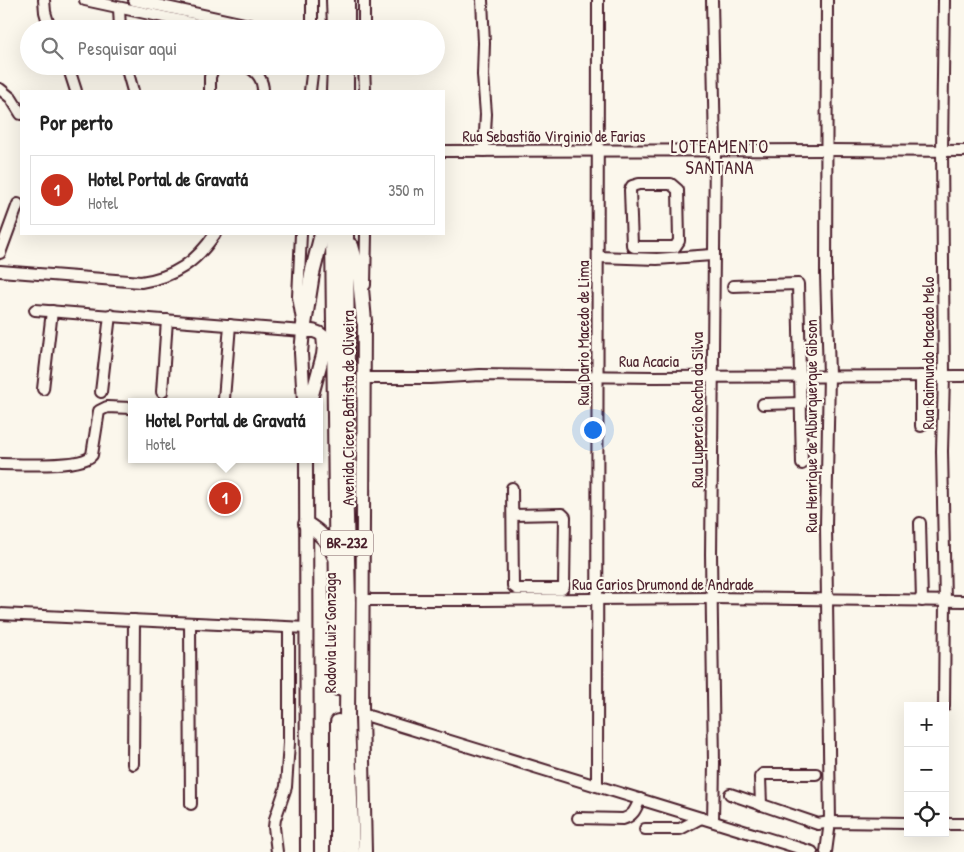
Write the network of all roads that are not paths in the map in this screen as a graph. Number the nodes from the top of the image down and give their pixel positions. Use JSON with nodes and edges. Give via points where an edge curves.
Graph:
{"nodes":[{"id":1,"x":44,"y":0,"type":"edge"},
{"id":2,"x":85,"y":0,"type":"edge"},
{"id":3,"x":134,"y":0,"type":"edge"},
{"id":4,"x":312,"y":0,"type":"edge"},
{"id":5,"x":334,"y":0,"type":"edge"},
{"id":6,"x":347,"y":0,"type":"edge"},
{"id":7,"x":364,"y":0,"type":"edge"},
{"id":8,"x":482,"y":0,"type":"edge"},
{"id":9,"x":598,"y":0,"type":"edge"},
{"id":10,"x":712,"y":0,"type":"edge"},
{"id":11,"x":827,"y":0,"type":"edge"},
{"id":12,"x":944,"y":0,"type":"edge"},
{"id":13,"x":119,"y":8,"type":"junction"},
{"id":14,"x":47,"y":20,"type":"edge"},
{"id":15,"x":120,"y":20,"type":"edge"},
{"id":16,"x":178,"y":20,"type":"edge"},
{"id":17,"x":226,"y":20,"type":"edge"},
{"id":18,"x":312,"y":20,"type":"edge"},
{"id":19,"x":334,"y":20,"type":"edge"},
{"id":20,"x":346,"y":20,"type":"edge"},
{"id":21,"x":364,"y":20,"type":"edge"},
{"id":22,"x":71,"y":75,"type":"edge"},
{"id":23,"x":129,"y":75,"type":"edge"},
{"id":24,"x":211,"y":75,"type":"edge"},
{"id":25,"x":258,"y":75,"type":"edge"},
{"id":26,"x":312,"y":75,"type":"edge"},
{"id":27,"x":335,"y":75,"type":"edge"},
{"id":28,"x":346,"y":75,"type":"edge"},
{"id":29,"x":364,"y":75,"type":"edge"},
{"id":30,"x":0,"y":89,"type":"edge"},
{"id":31,"x":76,"y":90,"type":"edge"},
{"id":32,"x":133,"y":90,"type":"edge"},
{"id":33,"x":210,"y":90,"type":"edge"},
{"id":34,"x":263,"y":90,"type":"edge"},
{"id":35,"x":310,"y":90,"type":"edge"},
{"id":36,"x":334,"y":90,"type":"edge"},
{"id":37,"x":346,"y":90,"type":"edge"},
{"id":38,"x":365,"y":90,"type":"edge"},
{"id":39,"x":20,"y":112,"type":"edge"},
{"id":40,"x":827,"y":150,"type":"junction"},
{"id":41,"x":445,"y":151,"type":"edge"},
{"id":42,"x":484,"y":151,"type":"junction"},
{"id":43,"x":598,"y":151,"type":"junction"},
{"id":44,"x":715,"y":151,"type":"junction"},
{"id":45,"x":942,"y":151,"type":"junction"},
{"id":46,"x":964,"y":151,"type":"edge"},
{"id":47,"x":18,"y":204,"type":"dead end"},
{"id":48,"x":214,"y":235,"type":"edge"},
{"id":49,"x":300,"y":235,"type":"edge"},
{"id":50,"x":322,"y":235,"type":"edge"},
{"id":51,"x":332,"y":235,"type":"edge"},
{"id":52,"x":346,"y":235,"type":"edge"},
{"id":53,"x":346,"y":235,"type":"edge"},
{"id":54,"x":366,"y":235,"type":"edge"},
{"id":55,"x":656,"y":247,"type":"junction"},
{"id":56,"x":0,"y":253,"type":"edge"},
{"id":57,"x":712,"y":255,"type":"junction"},
{"id":58,"x":598,"y":257,"type":"junction"},
{"id":59,"x":658,"y":259,"type":"junction"},
{"id":60,"x":0,"y":271,"type":"edge"},
{"id":61,"x":733,"y":286,"type":"dead end"},
{"id":62,"x":35,"y":310,"type":"dead end"},
{"id":63,"x":52,"y":311,"type":"junction"},
{"id":64,"x":110,"y":316,"type":"junction"},
{"id":65,"x":168,"y":320,"type":"junction"},
{"id":66,"x":364,"y":321,"type":"junction"},
{"id":67,"x":230,"y":325,"type":"junction"},
{"id":68,"x":304,"y":328,"type":"junction"},
{"id":69,"x":829,"y":375,"type":"junction"},
{"id":70,"x":598,"y":376,"type":"junction"},
{"id":71,"x":712,"y":376,"type":"junction"},
{"id":72,"x":801,"y":376,"type":"junction"},
{"id":73,"x":921,"y":376,"type":"junction"},
{"id":74,"x":944,"y":376,"type":"junction"},
{"id":75,"x":964,"y":376,"type":"edge"},
{"id":76,"x":363,"y":378,"type":"junction"},
{"id":77,"x":43,"y":389,"type":"dead end"},
{"id":78,"x":102,"y":392,"type":"dead end"},
{"id":79,"x":162,"y":392,"type":"dead end"},
{"id":80,"x":224,"y":398,"type":"edge"},
{"id":81,"x":304,"y":398,"type":"edge"},
{"id":82,"x":311,"y":398,"type":"edge"},
{"id":83,"x":802,"y":403,"type":"junction"},
{"id":84,"x":763,"y":404,"type":"dead end"},
{"id":85,"x":128,"y":408,"type":"edge"},
{"id":86,"x":921,"y":426,"type":"dead end"},
{"id":87,"x":306,"y":463,"type":"edge"},
{"id":88,"x":0,"y":464,"type":"edge"},
{"id":89,"x":802,"y":464,"type":"dead end"},
{"id":90,"x":512,"y":488,"type":"dead end"},
{"id":91,"x":513,"y":515,"type":"junction"},
{"id":92,"x":920,"y":523,"type":"dead end"},
{"id":93,"x":306,"y":524,"type":"junction"},
{"id":94,"x":337,"y":561,"type":"junction"},
{"id":95,"x":538,"y":594,"type":"junction"},
{"id":96,"x":712,"y":598,"type":"junction"},
{"id":97,"x":363,"y":600,"type":"junction"},
{"id":98,"x":597,"y":600,"type":"junction"},
{"id":99,"x":827,"y":600,"type":"junction"},
{"id":100,"x":922,"y":601,"type":"junction"},
{"id":101,"x":964,"y":601,"type":"edge"},
{"id":102,"x":945,"y":602,"type":"junction"},
{"id":103,"x":0,"y":614,"type":"edge"},
{"id":104,"x":134,"y":620,"type":"junction"},
{"id":105,"x":190,"y":623,"type":"junction"},
{"id":106,"x":289,"y":628,"type":"junction"},
{"id":107,"x":307,"y":628,"type":"junction"},
{"id":108,"x":944,"y":702,"type":"edge"},
{"id":109,"x":362,"y":714,"type":"junction"},
{"id":110,"x":133,"y":764,"type":"dead end"},
{"id":111,"x":816,"y":774,"type":"dead end"},
{"id":112,"x":597,"y":786,"type":"junction"},
{"id":113,"x":730,"y":794,"type":"dead end"},
{"id":114,"x":640,"y":799,"type":"junction"},
{"id":115,"x":191,"y":804,"type":"dead end"},
{"id":116,"x":761,"y":805,"type":"junction"},
{"id":117,"x":578,"y":818,"type":"dead end"},
{"id":118,"x":701,"y":818,"type":"junction"},
{"id":119,"x":713,"y":821,"type":"junction"},
{"id":120,"x":830,"y":822,"type":"junction"},
{"id":121,"x":904,"y":823,"type":"edge"},
{"id":122,"x":949,"y":824,"type":"edge"},
{"id":123,"x":964,"y":824,"type":"edge"},
{"id":124,"x":645,"y":829,"type":"dead end"},
{"id":125,"x":277,"y":852,"type":"edge"},
{"id":126,"x":307,"y":852,"type":"edge"},
{"id":127,"x":338,"y":852,"type":"edge"},
{"id":128,"x":352,"y":852,"type":"edge"},
{"id":129,"x":365,"y":852,"type":"edge"},
{"id":130,"x":812,"y":852,"type":"edge"},
{"id":131,"x":826,"y":852,"type":"edge"}],
"edges":[{"from":1,"to":14,"type":"street"},
{"from":2,"to":13,"type":"street"},
{"from":3,"to":17,"type":"street"},
{"from":4,"to":18,"type":"street"},
{"from":5,"to":19,"type":"highway"},
{"from":6,"to":20,"type":"highway"},
{"from":7,"to":21,"type":"street"},
{"from":8,"to":42,"type":"street"},
{"from":9,"to":43,"type":"street","name":"Rua Dario Macedo de Lima"},
{"from":10,"to":44,"type":"street","name":"Rua Lupercio Rocha da Silva"},
{"from":11,"to":40,"type":"street","name":"Rua Henrique de Alburquerque Gibson"},
{"from":12,"to":45,"type":"street","name":"Rua Raimundo Macedo Melo"},
{"from":13,"to":15,"type":"street"},
{"from":13,"to":16,"type":"street"},
{"from":22,"to":31,"type":"street"},
{"from":23,"to":32,"type":"street"},
{"from":24,"to":33,"type":"street"},
{"from":25,"to":34,"type":"street"},
{"from":26,"to":35,"type":"street"},
{"from":27,"to":36,"type":"highway"},
{"from":28,"to":37,"type":"highway"},
{"from":29,"to":38,"type":"street"},
{"from":30,"to":39,"type":"street","via":[[11,98]]},
{"from":40,"to":44,"type":"street","name":"Rua Sebastião Virginio de Farias"},
{"from":40,"to":45,"type":"street","name":"Rua Sebastião Virginio de Farias"},
{"from":40,"to":69,"type":"street","name":"Rua Henrique de Alburquerque Gibson"},
{"from":41,"to":42,"type":"street","name":"Rua Sebastião Virginio de Farias"},
{"from":42,"to":43,"type":"street","name":"Rua Sebastião Virginio de Farias"},
{"from":43,"to":44,"type":"street","name":"Rua Sebastião Virginio de Farias"},
{"from":43,"to":58,"type":"street","name":"Rua Dario Macedo de Lima"},
{"from":44,"to":57,"type":"street","name":"Rua Lupercio Rocha da Silva"},
{"from":45,"to":46,"type":"street","name":"Rua Sebastião Virginio de Farias"},
{"from":45,"to":74,"type":"street","name":"Rua Raimundo Macedo Melo"},
{"from":47,"to":56,"type":"street"},
{"from":48,"to":60,"type":"street","via":[[188,264],[155,280],[141,282]]},
{"from":49,"to":68,"type":"street","via":[[298,297]]},
{"from":50,"to":68,"type":"highway"},
{"from":51,"to":94,"type":"highway","name":"Rodovia Luiz Gonzaga","number":"BR-232"},
{"from":52,"to":66,"type":"highway","via":[[360,278]]},
{"from":53,"to":128,"type":"highway","name":"Rodovia Luiz Gonzaga","number":"BR-232","via":[[347,719]]},
{"from":54,"to":66,"type":"street","name":"Avenida Cicero Batista de Oliveira"},
{"from":55,"to":55,"type":"street","via":[[634,247],[630,242],[630,190],[635,185],[672,184],[678,190],[678,244],[675,247]]},
{"from":55,"to":59,"type":"street"},
{"from":57,"to":59,"type":"street"},
{"from":57,"to":71,"type":"street","name":"Rua Lupercio Rocha da Silva"},
{"from":58,"to":59,"type":"street"},
{"from":58,"to":70,"type":"street","name":"Rua Dario Macedo de Lima"},
{"from":61,"to":72,"type":"street","via":[[798,284]]},
{"from":62,"to":63,"type":"street"},
{"from":63,"to":64,"type":"street"},
{"from":63,"to":77,"type":"street"},
{"from":64,"to":65,"type":"street"},
{"from":64,"to":78,"type":"street"},
{"from":65,"to":67,"type":"street"},
{"from":65,"to":79,"type":"street"},
{"from":66,"to":76,"type":"main road","name":"Avenida Cicero Batista de Oliveira"},
{"from":67,"to":68,"type":"street"},
{"from":67,"to":80,"type":"street"},
{"from":68,"to":81,"type":"main road","via":[[301,353]]},
{"from":68,"to":82,"type":"main road","via":[[323,336],[323,355]]},
{"from":69,"to":72,"type":"street","name":"Rua Acacia"},
{"from":69,"to":73,"type":"street","name":"Rua Acacia"},
{"from":69,"to":99,"type":"street","name":"Rua Henrique de Alburquerque Gibson"},
{"from":70,"to":71,"type":"street","name":"Rua Acacia"},
{"from":70,"to":76,"type":"street","name":"Rua Acacia"},
{"from":70,"to":98,"type":"street","name":"Rua Dario Macedo de Lima"},
{"from":71,"to":72,"type":"street","name":"Rua Acacia"},
{"from":71,"to":96,"type":"street","name":"Rua Lupercio Rocha da Silva"},
{"from":72,"to":83,"type":"street"},
{"from":73,"to":74,"type":"street","name":"Rua Acacia"},
{"from":73,"to":86,"type":"street"},
{"from":74,"to":75,"type":"street","name":"Rua Acacia"},
{"from":74,"to":102,"type":"street","name":"Rua Raimundo Macedo Melo"},
{"from":76,"to":97,"type":"main road","name":"Avenida Cicero Batista de Oliveira"},
{"from":83,"to":84,"type":"street"},
{"from":83,"to":89,"type":"street"},
{"from":85,"to":88,"type":"street","via":[[107,407],[99,412],[92,455],[85,461],[52,465]]},
{"from":87,"to":93,"type":"main road"},
{"from":90,"to":91,"type":"street"},
{"from":91,"to":95,"type":"street","via":[[513,585]]},
{"from":91,"to":95,"type":"street","via":[[562,514],[566,518],[564,586]]},
{"from":92,"to":100,"type":"street"},
{"from":93,"to":94,"type":"highway","via":[[324,538]]},
{"from":93,"to":107,"type":"main road"},
{"from":94,"to":127,"type":"highway","name":"Rodovia Luiz Gonzaga","number":"BR-232"},
{"from":95,"to":97,"type":"street","name":"Rua Carios Drumond de Andrade"},
{"from":95,"to":98,"type":"street","name":"Rua Carios Drumond de Andrade"},
{"from":96,"to":98,"type":"street","name":"Rua Carios Drumond de Andrade"},
{"from":96,"to":99,"type":"street","name":"Rua Carios Drumond de Andrade"},
{"from":96,"to":119,"type":"street","name":"Rua Lupercio Rocha da Silva"},
{"from":97,"to":109,"type":"main road","name":"Avenida Cicero Batista de Oliveira"},
{"from":98,"to":112,"type":"street","name":"Rua Dario Macedo de Lima"},
{"from":99,"to":100,"type":"street","name":"Rua Carios Drumond de Andrade"},
{"from":99,"to":120,"type":"street","name":"Rua Henrique de Alburquerque Gibson"},
{"from":100,"to":102,"type":"street","name":"Rua Carios Drumond de Andrade"},
{"from":101,"to":102,"type":"street","name":"Rua Carios Drumond de Andrade"},
{"from":102,"to":108,"type":"street","name":"Rua Raimundo Macedo Melo"},
{"from":103,"to":104,"type":"street"},
{"from":104,"to":105,"type":"street"},
{"from":104,"to":110,"type":"street"},
{"from":105,"to":106,"type":"street"},
{"from":105,"to":115,"type":"street"},
{"from":106,"to":107,"type":"street"},
{"from":106,"to":125,"type":"street","via":[[289,743],[286,787],[274,827]]},
{"from":107,"to":126,"type":"main road"},
{"from":109,"to":112,"type":"street"},
{"from":109,"to":129,"type":"main road","name":"Avenida Cicero Batista de Oliveira"},
{"from":111,"to":116,"type":"street","via":[[763,774],[760,777]]},
{"from":112,"to":114,"type":"street"},
{"from":113,"to":116,"type":"street"},
{"from":114,"to":117,"type":"street","via":[[630,817]]},
{"from":114,"to":118,"type":"street"},
{"from":116,"to":120,"type":"street","via":[[818,824]]},
{"from":118,"to":119,"type":"street"},
{"from":118,"to":124,"type":"street","via":[[680,829]]},
{"from":119,"to":130,"type":"street"},
{"from":120,"to":121,"type":"street"},
{"from":120,"to":131,"type":"street","name":"Rua Henrique de Alburquerque Gibson"},
{"from":122,"to":123,"type":"street"}]}
